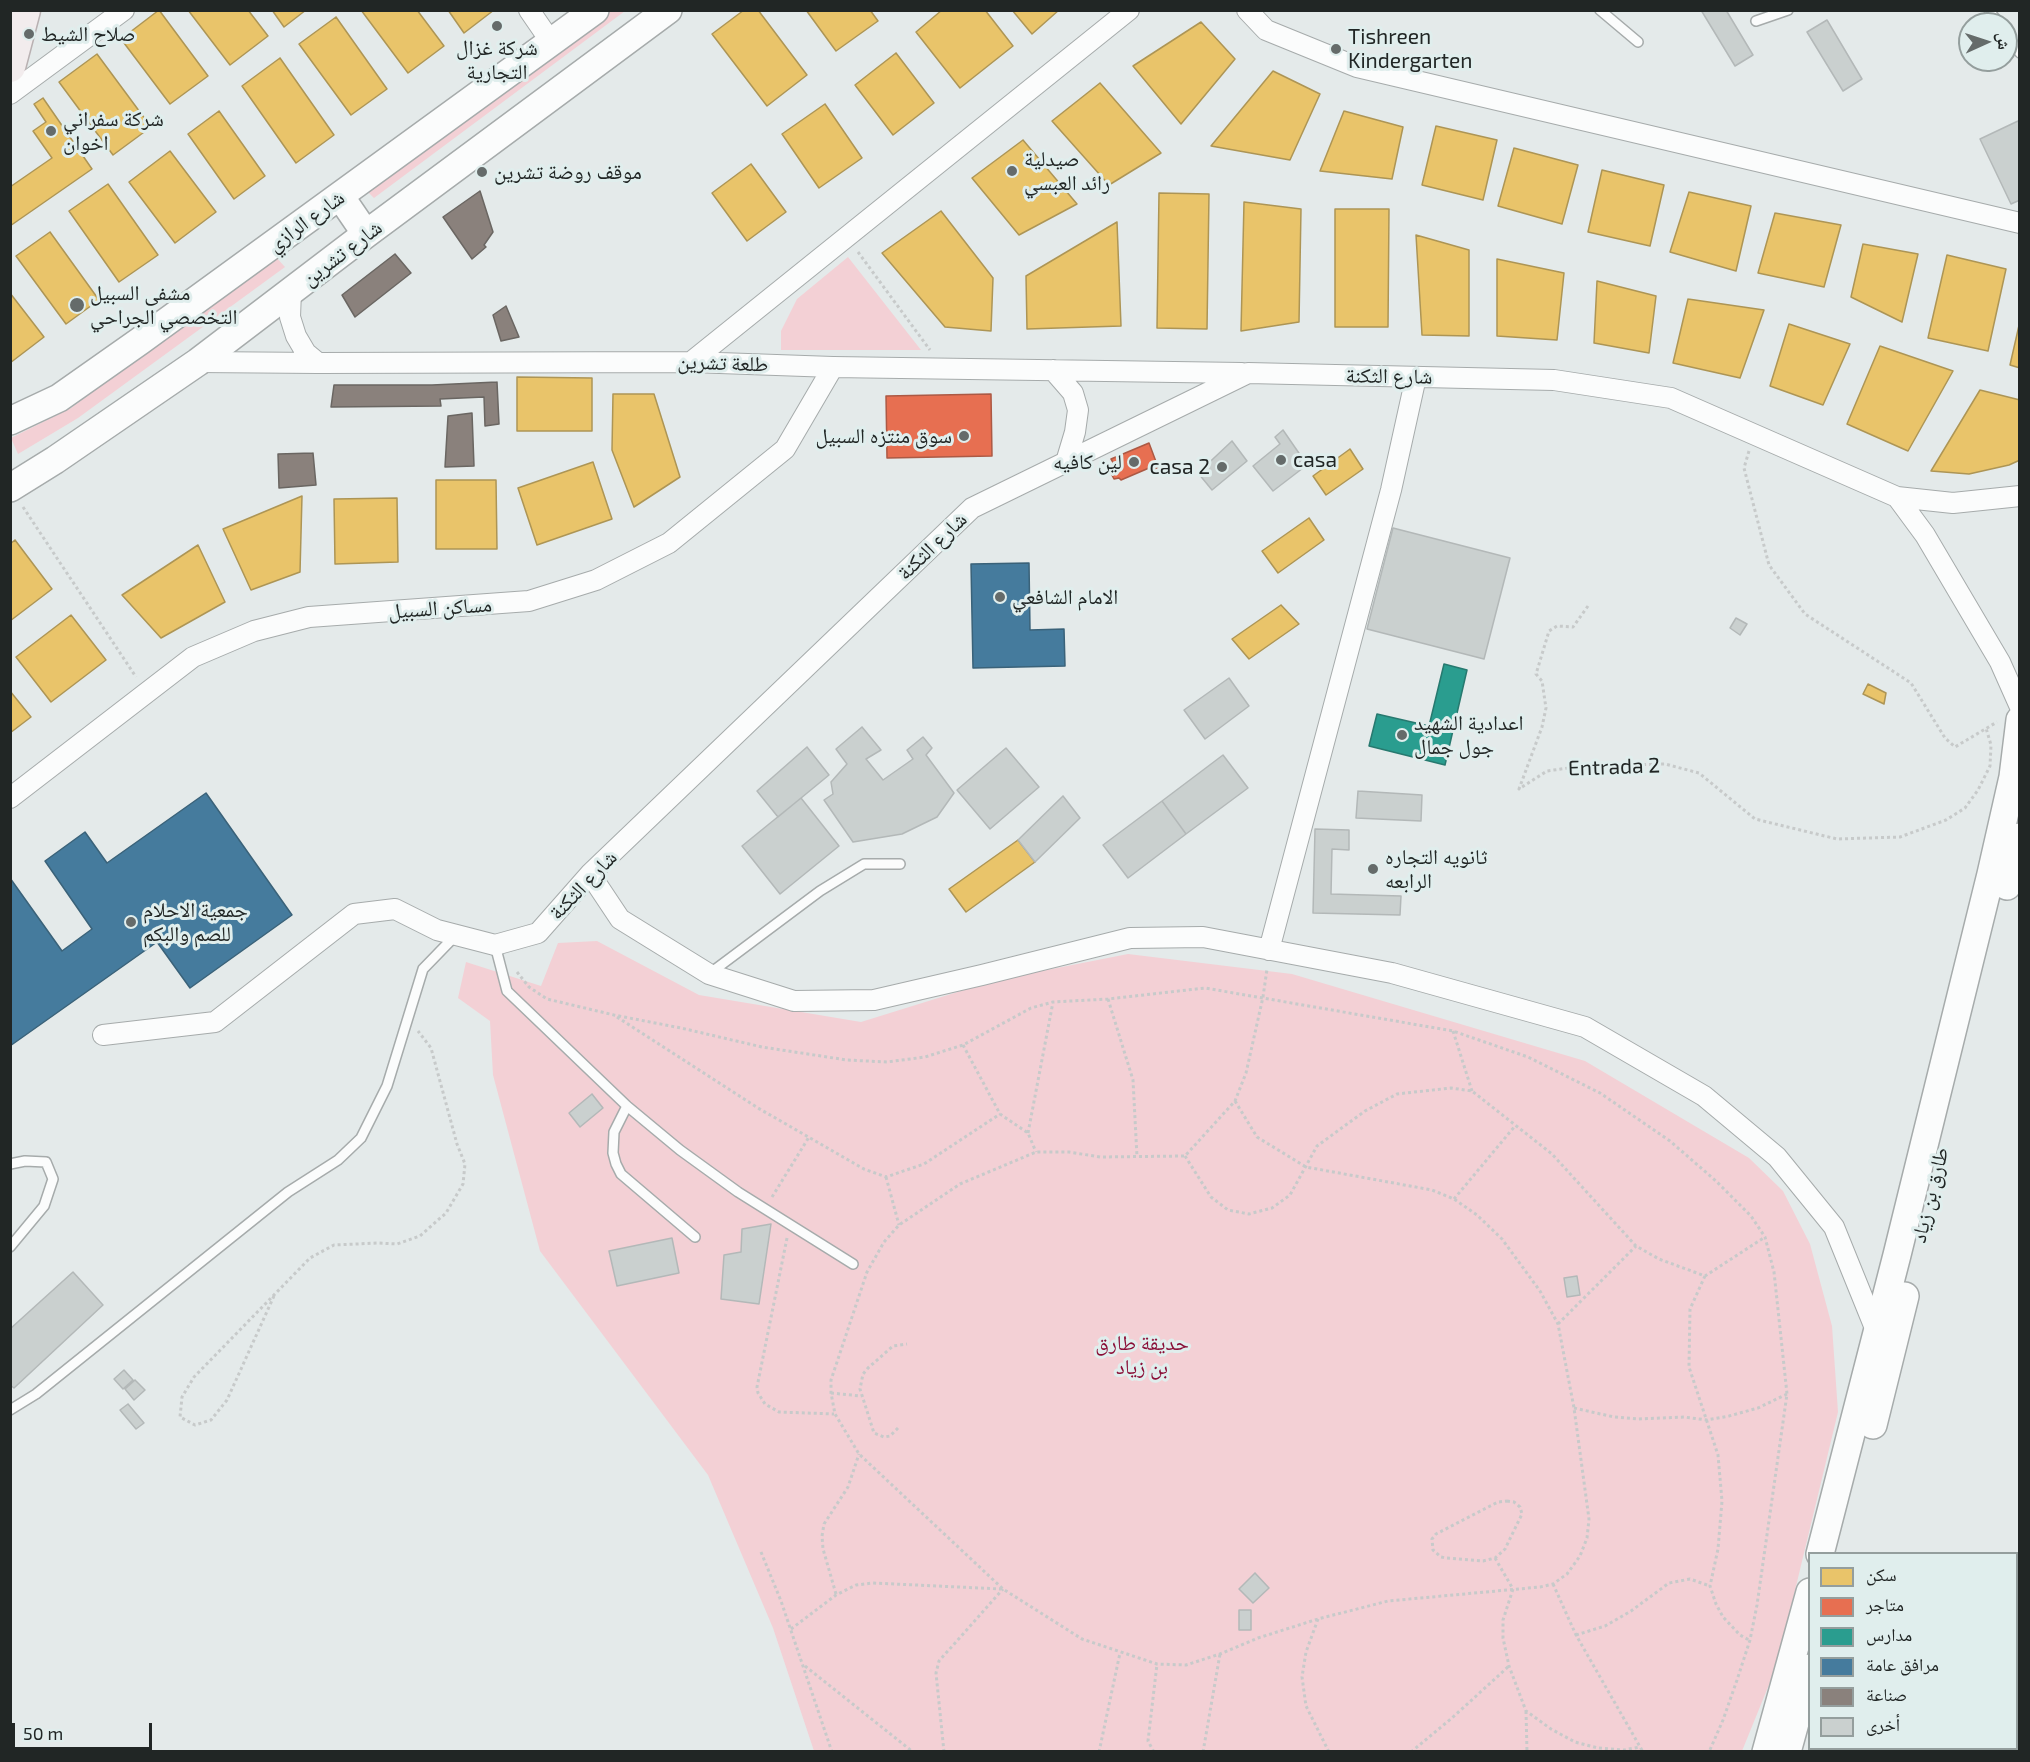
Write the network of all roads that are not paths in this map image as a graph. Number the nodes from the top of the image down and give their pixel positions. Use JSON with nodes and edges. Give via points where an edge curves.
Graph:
{"nodes":[{"id":1,"x":25,"y":10,"type":"edge"},
{"id":2,"x":124,"y":10,"type":"edge"},
{"id":3,"x":529,"y":10,"type":"edge"},
{"id":4,"x":595,"y":10,"type":"edge"},
{"id":5,"x":668,"y":10,"type":"edge"},
{"id":6,"x":1129,"y":10,"type":"edge"},
{"id":7,"x":1247,"y":10,"type":"edge"},
{"id":8,"x":1788,"y":10,"type":"edge"},
{"id":9,"x":1602,"y":11,"type":"edge"},
{"id":10,"x":1756,"y":21,"type":"dead end"},
{"id":11,"x":551,"y":42,"type":"junction"},
{"id":12,"x":1638,"y":42,"type":"dead end"},
{"id":13,"x":10,"y":67,"type":"edge"},
{"id":14,"x":10,"y":94,"type":"edge"},
{"id":15,"x":340,"y":196,"type":"junction"},
{"id":16,"x":2019,"y":223,"type":"edge"},
{"id":17,"x":366,"y":234,"type":"junction"},
{"id":18,"x":291,"y":291,"type":"junction"},
{"id":19,"x":198,"y":362,"type":"junction"},
{"id":20,"x":691,"y":362,"type":"junction"},
{"id":21,"x":318,"y":363,"type":"junction"},
{"id":22,"x":833,"y":367,"type":"junction"},
{"id":23,"x":1053,"y":370,"type":"junction"},
{"id":24,"x":1248,"y":373,"type":"junction"},
{"id":25,"x":1416,"y":377,"type":"junction"},
{"id":26,"x":10,"y":421,"type":"edge"},
{"id":27,"x":1066,"y":462,"type":"junction"},
{"id":28,"x":11,"y":488,"type":"edge"},
{"id":29,"x":2019,"y":496,"type":"edge"},
{"id":30,"x":1897,"y":497,"type":"junction"},
{"id":31,"x":2000,"y":663,"type":"junction"},
{"id":32,"x":2019,"y":666,"type":"edge"},
{"id":33,"x":2019,"y":707,"type":"edge"},
{"id":34,"x":2011,"y":719,"type":"edge"},
{"id":35,"x":10,"y":798,"type":"edge"},
{"id":36,"x":2019,"y":837,"type":"edge"},
{"id":37,"x":900,"y":864,"type":"dead end"},
{"id":38,"x":591,"y":874,"type":"junction"},
{"id":39,"x":456,"y":935,"type":"junction"},
{"id":40,"x":495,"y":945,"type":"junction"},
{"id":41,"x":1269,"y":950,"type":"junction"},
{"id":42,"x":709,"y":974,"type":"junction"},
{"id":43,"x":103,"y":1035,"type":"dead end"},
{"id":44,"x":627,"y":1106,"type":"junction"},
{"id":45,"x":10,"y":1164,"type":"edge"},
{"id":46,"x":695,"y":1237,"type":"dead end"},
{"id":47,"x":10,"y":1246,"type":"edge"},
{"id":48,"x":853,"y":1264,"type":"dead end"},
{"id":49,"x":1877,"y":1333,"type":"junction"},
{"id":50,"x":10,"y":1410,"type":"edge"},
{"id":51,"x":1821,"y":1552,"type":"edge"},
{"id":52,"x":1840,"y":1552,"type":"edge"},
{"id":53,"x":1808,"y":1596,"type":"edge"},
{"id":54,"x":1808,"y":1672,"type":"edge"},
{"id":55,"x":1766,"y":1752,"type":"edge"},
{"id":56,"x":1787,"y":1752,"type":"edge"}],
"edges":[{"from":1,"to":13,"type":"main road"},
{"from":2,"to":14,"type":"street"},
{"from":3,"to":11,"type":"street"},
{"from":4,"to":11,"type":"main road","name":"شارع الرازي"},
{"from":5,"to":17,"type":"main road","name":"شارع تشرين"},
{"from":6,"to":20,"type":"street"},
{"from":7,"to":16,"type":"street","via":[[1266,30],[1357,67]]},
{"from":8,"to":10,"type":"lane"},
{"from":9,"to":12,"type":"lane"},
{"from":11,"to":15,"type":"main road","name":"شارع الرازي"},
{"from":15,"to":17,"type":"main road"},
{"from":15,"to":26,"type":"main road","name":"شارع الرازي","via":[[59,398]]},
{"from":17,"to":18,"type":"main road","name":"شارع تشرين"},
{"from":18,"to":19,"type":"main road","name":"شارع تشرين"},
{"from":18,"to":21,"type":"street","via":[[291,316],[297,336],[306,353]]},
{"from":19,"to":21,"type":"street","name":"طلعة تشرين"},
{"from":19,"to":28,"type":"main road","name":"شارع تشرين"},
{"from":20,"to":21,"type":"street","name":"طلعة تشرين"},
{"from":20,"to":22,"type":"street","name":"طلعة تشرين"},
{"from":22,"to":23,"type":"street","name":"طلعة تشرين"},
{"from":22,"to":35,"type":"street","name":"مساكن السبيل","via":[[785,448],[669,543],[596,580],[529,601],[309,617],[254,631],[193,657]]},
{"from":23,"to":24,"type":"street","name":"طلعة تشرين"},
{"from":23,"to":27,"type":"street","via":[[1073,393],[1078,410]]},
{"from":24,"to":25,"type":"street","name":"شارع الثكنة"},
{"from":24,"to":27,"type":"street","name":"شارع الثكنة"},
{"from":25,"to":30,"type":"street","name":"شارع الثكنة","via":[[1554,380],[1671,398]]},
{"from":25,"to":41,"type":"street","via":[[1391,490]]},
{"from":27,"to":38,"type":"street","name":"شارع الثكنة","via":[[972,508]]},
{"from":29,"to":30,"type":"street","via":[[1953,503]]},
{"from":30,"to":31,"type":"street"},
{"from":31,"to":32,"type":"street"},
{"from":31,"to":33,"type":"street"},
{"from":34,"to":49,"type":"main road","via":[[2013,777]]},
{"from":36,"to":52,"type":"main road","name":"طارق بن زياد"},
{"from":37,"to":42,"type":"lane","via":[[864,864],[820,891]]},
{"from":38,"to":40,"type":"street","name":"شارع الثكنة","via":[[538,933]]},
{"from":38,"to":42,"type":"street","via":[[620,919]]},
{"from":39,"to":40,"type":"street","name":"شارع الثكنة"},
{"from":39,"to":43,"type":"street","name":"شارع الثكنة","via":[[395,909],[354,914],[215,1022]]},
{"from":39,"to":50,"type":"lane","via":[[423,969],[387,1086],[361,1138],[338,1160],[288,1192],[36,1394]]},
{"from":40,"to":44,"type":"lane","via":[[507,991]]},
{"from":41,"to":42,"type":"street","via":[[1203,937],[1130,938],[874,1000],[794,1001]]},
{"from":41,"to":49,"type":"street","via":[[1392,973],[1585,1027],[1704,1096],[1777,1157],[1834,1227]]},
{"from":44,"to":46,"type":"lane","via":[[614,1132],[613,1153],[621,1174]]},
{"from":44,"to":48,"type":"lane","via":[[680,1150]]},
{"from":45,"to":47,"type":"lane","via":[[46,1162],[53,1179],[44,1206]]},
{"from":49,"to":51,"type":"main road"},
{"from":53,"to":55,"type":"main road"},
{"from":54,"to":56,"type":"main road"}]}
